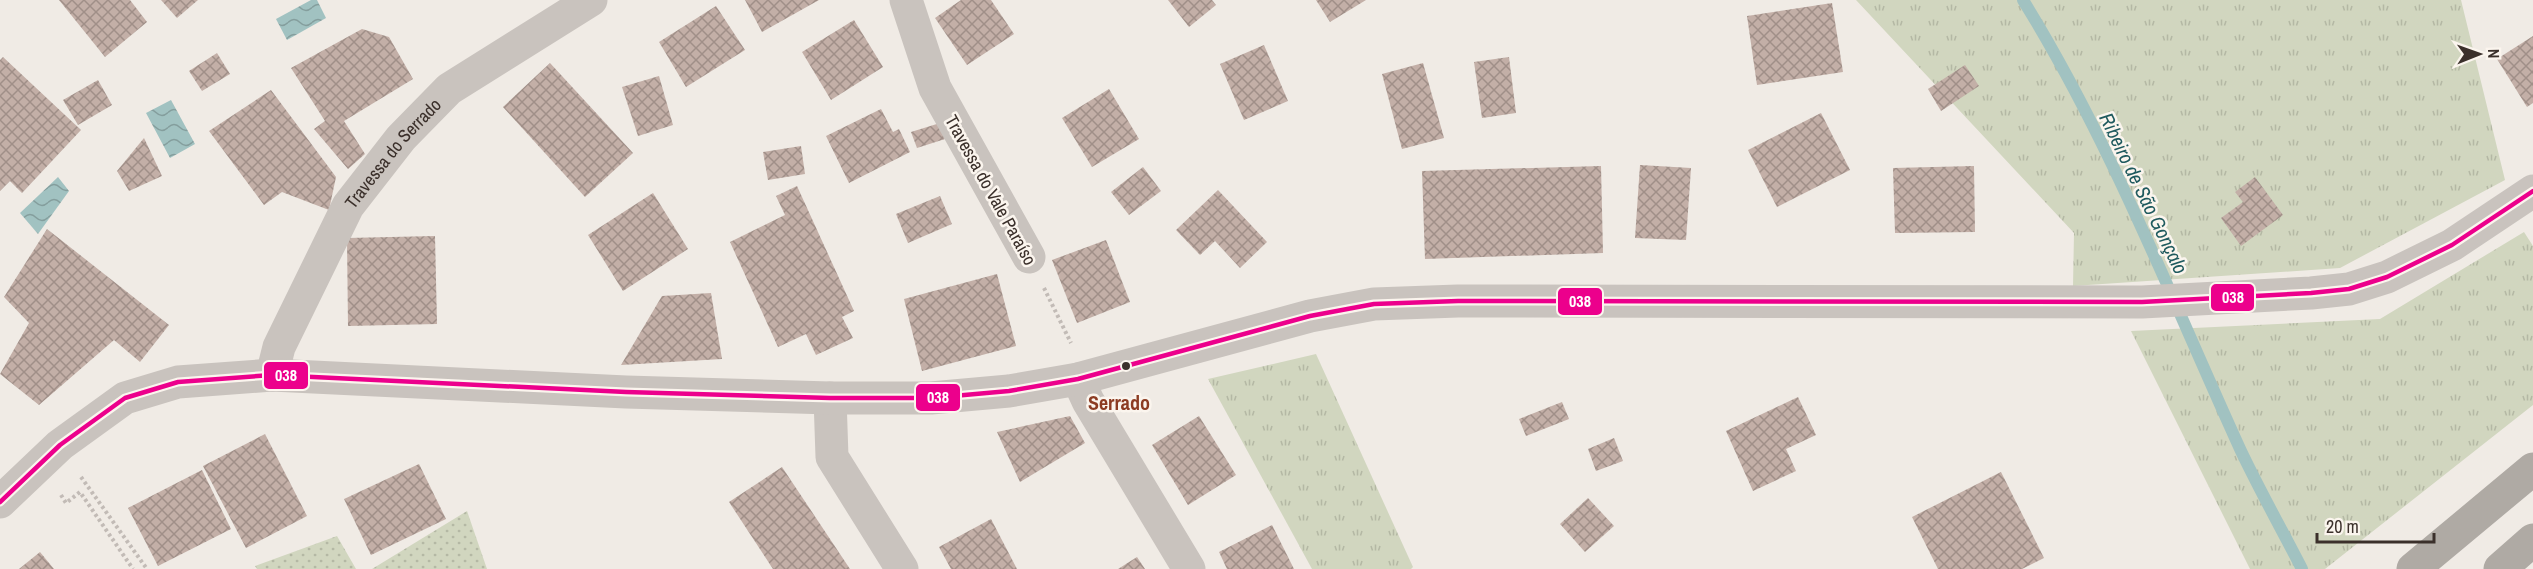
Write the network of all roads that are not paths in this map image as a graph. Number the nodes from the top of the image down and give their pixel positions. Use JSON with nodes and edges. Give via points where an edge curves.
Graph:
{"nodes":[{"id":1,"x":591,"y":0,"type":"edge"},
{"id":2,"x":906,"y":0,"type":"edge"},
{"id":3,"x":2533,"y":191,"type":"edge"},
{"id":4,"x":1029,"y":258,"type":"road end"},
{"id":5,"x":272,"y":375,"type":"junction"},
{"id":6,"x":1083,"y":377,"type":"junction"},
{"id":7,"x":830,"y":398,"type":"junction"},
{"id":8,"x":2533,"y":470,"type":"edge"},
{"id":9,"x":0,"y":502,"type":"edge"},
{"id":10,"x":2533,"y":540,"type":"edge"},
{"id":11,"x":902,"y":569,"type":"edge"},
{"id":12,"x":1189,"y":569,"type":"edge"},
{"id":13,"x":2413,"y":569,"type":"edge"},
{"id":14,"x":2500,"y":569,"type":"edge"}],
"edges":[{"from":1,"to":5,"type":"street","name":"Travessa do Serrado","via":[[449,89],[401,138],[348,206],[279,347]]},
{"from":2,"to":4,"type":"street","name":"Travessa do Vale Paraíso","via":[[935,88]]},
{"from":3,"to":6,"type":"street","via":[[2452,245],[2387,277],[2349,289],[2142,302],[1374,304],[1310,316]]},
{"from":5,"to":7,"type":"street"},
{"from":5,"to":9,"type":"street","via":[[178,382],[125,398],[60,445]]},
{"from":6,"to":7,"type":"street","via":[[1009,391],[931,398]]},
{"from":6,"to":12,"type":"street","via":[[1088,401]]},
{"from":7,"to":11,"type":"street","via":[[832,457]]},
{"from":8,"to":13,"type":"highway"},
{"from":10,"to":14,"type":"highway"}]}
